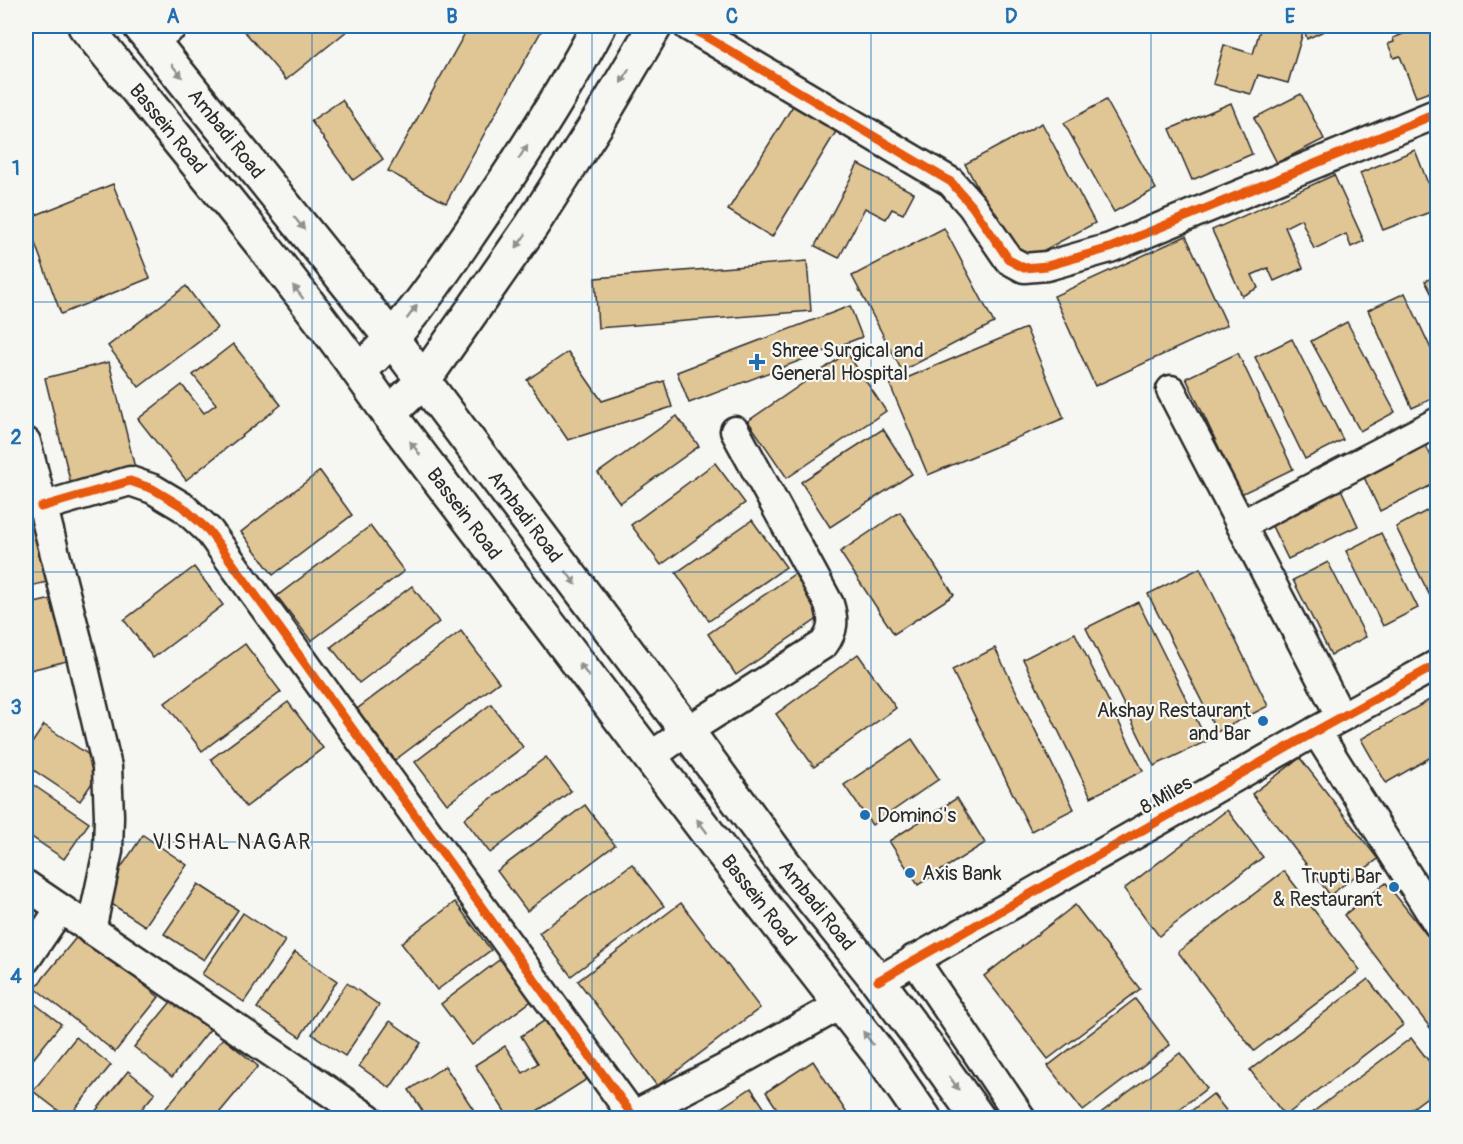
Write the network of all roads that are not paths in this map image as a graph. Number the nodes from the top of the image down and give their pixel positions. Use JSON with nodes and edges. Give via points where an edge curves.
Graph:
{"nodes":[{"id":1,"x":85,"y":26,"type":"edge"},
{"id":2,"x":599,"y":26,"type":"edge"},
{"id":3,"x":655,"y":26,"type":"edge"},
{"id":4,"x":688,"y":26,"type":"edge"},
{"id":5,"x":155,"y":30,"type":"edge"},
{"id":6,"x":1437,"y":113,"type":"edge"},
{"id":7,"x":392,"y":339,"type":"junction"},
{"id":8,"x":359,"y":371,"type":"junction"},
{"id":9,"x":423,"y":381,"type":"junction"},
{"id":10,"x":1172,"y":390,"type":"dead end"},
{"id":11,"x":389,"y":414,"type":"junction"},
{"id":12,"x":1437,"y":422,"type":"edge"},
{"id":13,"x":735,"y":431,"type":"dead end"},
{"id":14,"x":26,"y":442,"type":"edge"},
{"id":15,"x":41,"y":507,"type":"junction"},
{"id":16,"x":1241,"y":525,"type":"junction"},
{"id":17,"x":1437,"y":664,"type":"edge"},
{"id":18,"x":1341,"y":717,"type":"junction"},
{"id":19,"x":687,"y":731,"type":"junction"},
{"id":20,"x":1316,"y":731,"type":"junction"},
{"id":21,"x":650,"y":757,"type":"junction"},
{"id":22,"x":26,"y":885,"type":"edge"},
{"id":23,"x":60,"y":909,"type":"junction"},
{"id":24,"x":1437,"y":924,"type":"edge"},
{"id":25,"x":91,"y":930,"type":"junction"},
{"id":26,"x":26,"y":959,"type":"edge"},
{"id":27,"x":914,"y":959,"type":"junction"},
{"id":28,"x":878,"y":981,"type":"junction"},
{"id":29,"x":842,"y":1004,"type":"junction"},
{"id":30,"x":630,"y":1117,"type":"edge"},
{"id":31,"x":368,"y":1119,"type":"edge"},
{"id":32,"x":924,"y":1119,"type":"edge"},
{"id":33,"x":978,"y":1119,"type":"edge"},
{"id":34,"x":1021,"y":1119,"type":"edge"}],
"edges":[{"from":8,"to":1,"type":"main road","name":"Bassein Road","one_way":true},
{"from":7,"to":2,"type":"main road","one_way":true,"via":[[504,183]]},
{"from":3,"to":9,"type":"main road","one_way":true,"via":[[532,225]]},
{"from":4,"to":6,"type":"street","via":[[951,182],[1009,260],[1024,268],[1047,266],[1110,248]]},
{"from":5,"to":7,"type":"main road","name":"Ambadi Road","one_way":true},
{"from":7,"to":8,"type":"main road"},
{"from":7,"to":9,"type":"main road","name":"Ambadi Road"},
{"from":8,"to":11,"type":"main road","name":"Bassein Road"},
{"from":9,"to":11,"type":"main road"},
{"from":9,"to":19,"type":"main road","name":"Ambadi Road","one_way":true},
{"from":10,"to":16,"type":"street"},
{"from":21,"to":11,"type":"main road","name":"Bassein Road","one_way":true},
{"from":12,"to":16,"type":"street"},
{"from":13,"to":19,"type":"street","via":[[830,603],[832,633],[824,644]]},
{"from":14,"to":15,"type":"street"},
{"from":15,"to":25,"type":"street","via":[[106,767],[108,851]]},
{"from":15,"to":30,"type":"street","via":[[130,482],[153,489],[183,507],[209,531]]},
{"from":16,"to":18,"type":"street"},
{"from":17,"to":18,"type":"street","name":"8 Miles"},
{"from":18,"to":20,"type":"street","name":"8 Miles"},
{"from":19,"to":21,"type":"street"},
{"from":19,"to":28,"type":"main road","name":"Ambadi Road","via":[[782,861]]},
{"from":20,"to":24,"type":"street"},
{"from":20,"to":27,"type":"street","name":"8 Miles"},
{"from":29,"to":21,"type":"main road","name":"Bassein Road","one_way":true},
{"from":22,"to":23,"type":"street"},
{"from":23,"to":25,"type":"street"},
{"from":23,"to":26,"type":"street"},
{"from":25,"to":31,"type":"street"},
{"from":27,"to":28,"type":"street"},
{"from":27,"to":34,"type":"street"},
{"from":28,"to":29,"type":"main road"},
{"from":28,"to":33,"type":"main road","name":"Ambadi Road","one_way":true},
{"from":29,"to":30,"type":"street"},
{"from":32,"to":29,"type":"main road","name":"Bassein Road","one_way":true}]}
